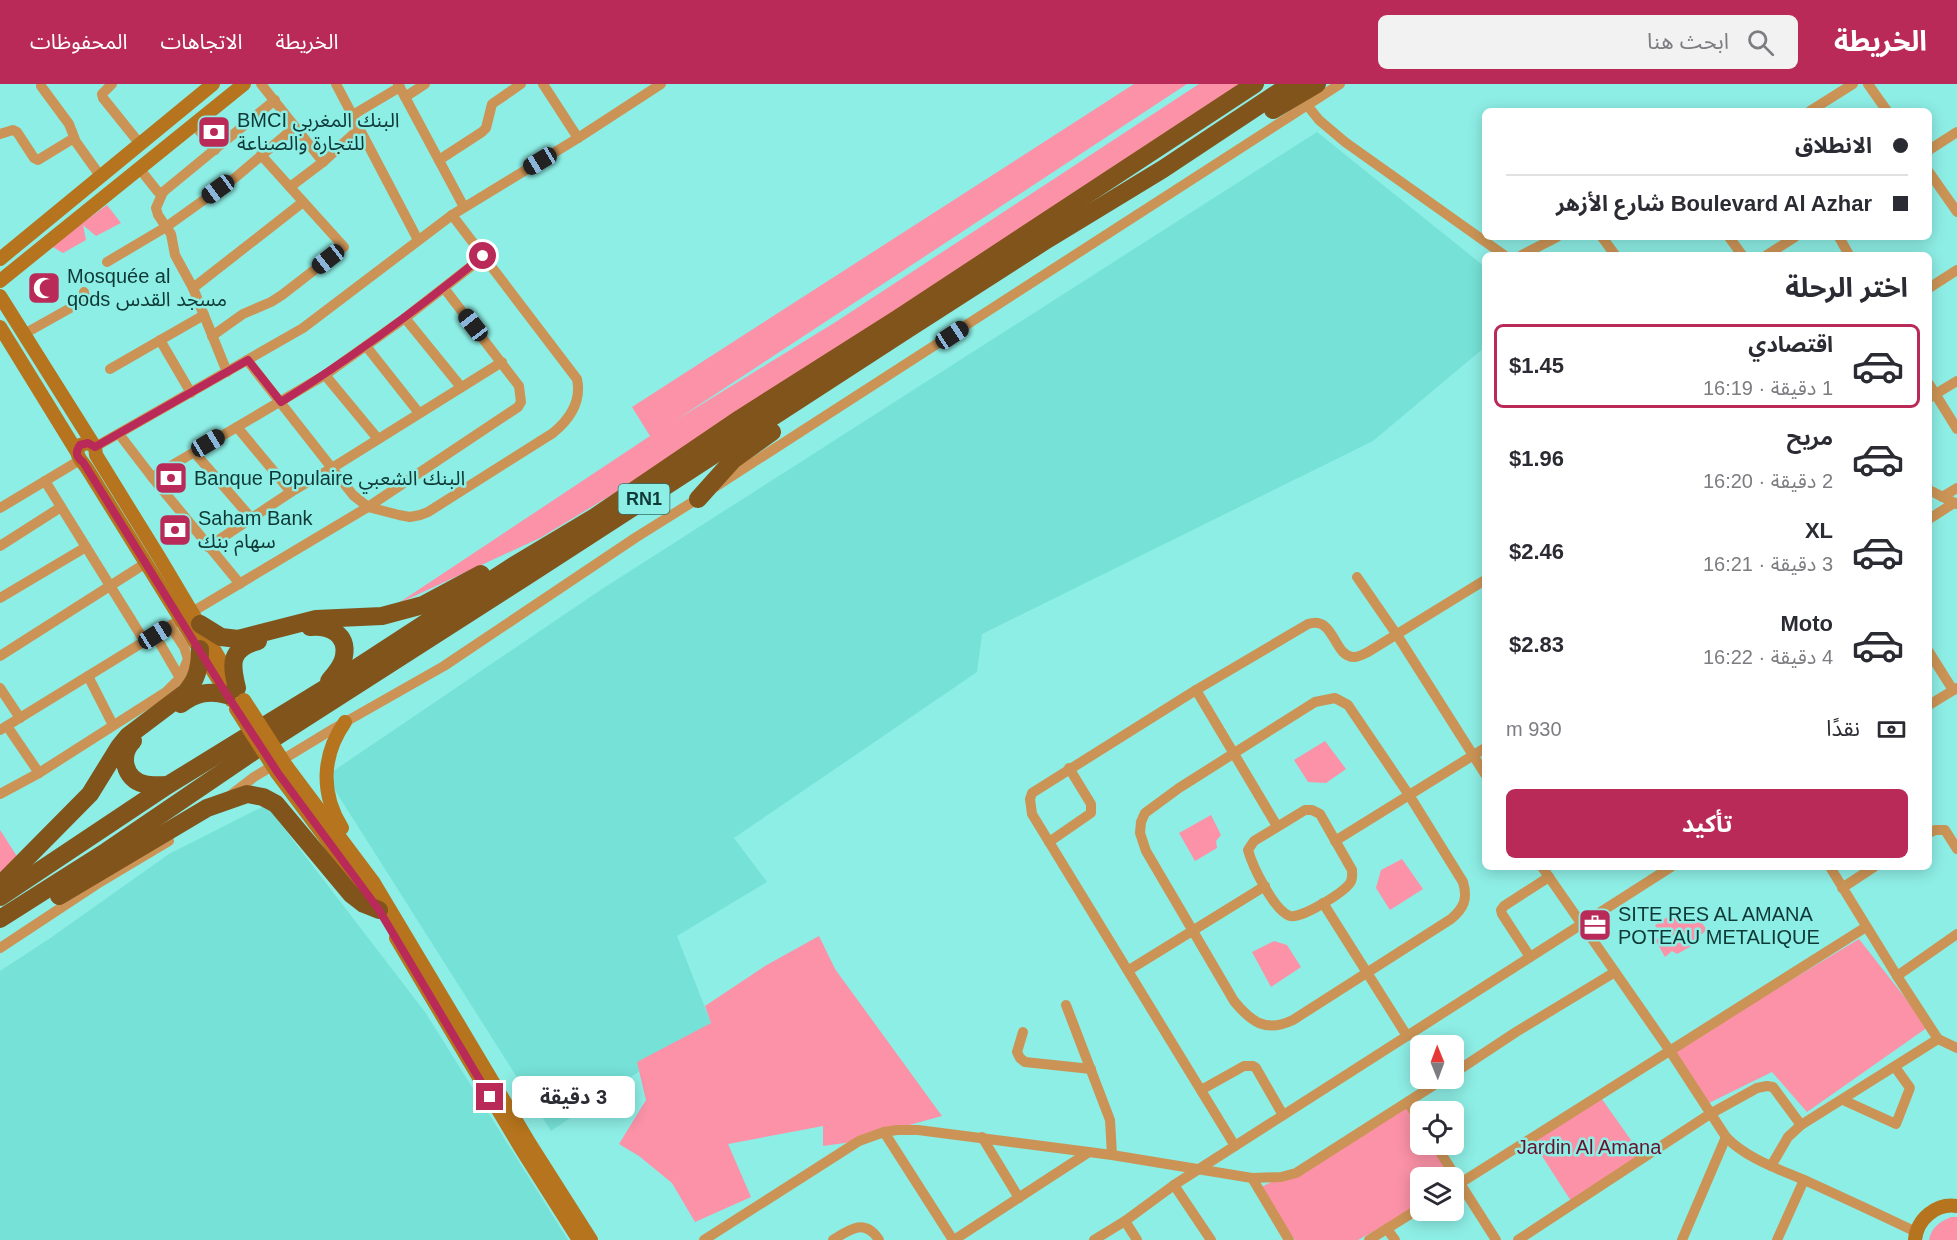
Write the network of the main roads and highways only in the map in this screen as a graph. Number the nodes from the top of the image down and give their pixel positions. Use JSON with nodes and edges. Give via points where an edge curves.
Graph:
{"nodes":[{"id":1,"x":213,"y":84,"type":"edge"},
{"id":2,"x":244,"y":84,"type":"edge"},
{"id":3,"x":1255,"y":84,"type":"edge"},
{"id":4,"x":1292,"y":84,"type":"edge"},
{"id":5,"x":1317,"y":84,"type":"edge"},
{"id":6,"x":1163,"y":169,"type":"junction"},
{"id":7,"x":0,"y":259,"type":"edge"},
{"id":8,"x":0,"y":281,"type":"edge"},
{"id":9,"x":0,"y":296,"type":"edge"},
{"id":10,"x":0,"y":327,"type":"edge"},
{"id":11,"x":861,"y":359,"type":"junction"},
{"id":12,"x":87,"y":454,"type":"junction"},
{"id":13,"x":698,"y":499,"type":"road end"},
{"id":14,"x":595,"y":517,"type":"junction"},
{"id":15,"x":186,"y":620,"type":"junction"},
{"id":16,"x":205,"y":646,"type":"junction"},
{"id":17,"x":321,"y":691,"type":"junction"},
{"id":18,"x":236,"y":698,"type":"junction"},
{"id":19,"x":345,"y":722,"type":"road end"},
{"id":20,"x":283,"y":770,"type":"junction"},
{"id":21,"x":168,"y":785,"type":"junction"},
{"id":22,"x":0,"y":885,"type":"edge"},
{"id":23,"x":0,"y":897,"type":"edge"},
{"id":24,"x":379,"y":910,"type":"junction"},
{"id":25,"x":0,"y":919,"type":"edge"},
{"id":26,"x":400,"y":928,"type":"junction"},
{"id":27,"x":0,"y":929,"type":"edge"},
{"id":28,"x":1956,"y":1203,"type":"edge"},
{"id":29,"x":1915,"y":1236,"type":"edge"},
{"id":30,"x":579,"y":1240,"type":"edge"},
{"id":31,"x":591,"y":1240,"type":"edge"}],
"edges":[{"from":1,"to":7,"type":"main road"},
{"from":2,"to":8,"type":"main road"},
{"from":3,"to":14,"type":"highway","number":"RN1"},
{"from":4,"to":6,"type":"highway","number":"RN1"},
{"from":5,"to":6,"type":"highway","via":[[1233,135]]},
{"from":6,"to":11,"type":"highway","number":"RN1"},
{"from":9,"to":12,"type":"main road"},
{"from":10,"to":12,"type":"main road"},
{"from":11,"to":13,"type":"highway","via":[[852,379],[742,452]]},
{"from":11,"to":25,"type":"highway","number":"RN1"},
{"from":12,"to":15,"type":"main road"},
{"from":12,"to":15,"type":"main road","via":[[146,563]]},
{"from":14,"to":15,"type":"highway","via":[[403,612],[316,619],[238,639],[221,637]]},
{"from":14,"to":17,"type":"highway","number":"RN1"},
{"from":15,"to":16,"type":"main road"},
{"from":15,"to":16,"type":"main road"},
{"from":16,"to":18,"type":"main road"},
{"from":16,"to":22,"type":"highway","via":[[191,686],[128,736],[83,802]]},
{"from":17,"to":18,"type":"highway","via":[[339,668],[345,647],[332,629],[321,626],[239,650],[233,663]]},
{"from":17,"to":21,"type":"highway","number":"RN1"},
{"from":18,"to":20,"type":"main road","bridge":true},
{"from":18,"to":21,"type":"highway","via":[[207,692],[189,698],[130,744],[124,762],[133,779],[142,784]]},
{"from":19,"to":26,"type":"main road","via":[[330,751],[327,795]]},
{"from":20,"to":24,"type":"main road"},
{"from":20,"to":26,"type":"main road","via":[[374,883]]},
{"from":21,"to":23,"type":"highway","number":"RN1"},
{"from":24,"to":27,"type":"highway","via":[[351,894],[276,804],[247,794],[197,813]]},
{"from":24,"to":30,"type":"main road"},
{"from":26,"to":31,"type":"main road"},
{"from":28,"to":29,"type":"main road","via":[[1930,1213],[1921,1221]]}]}
